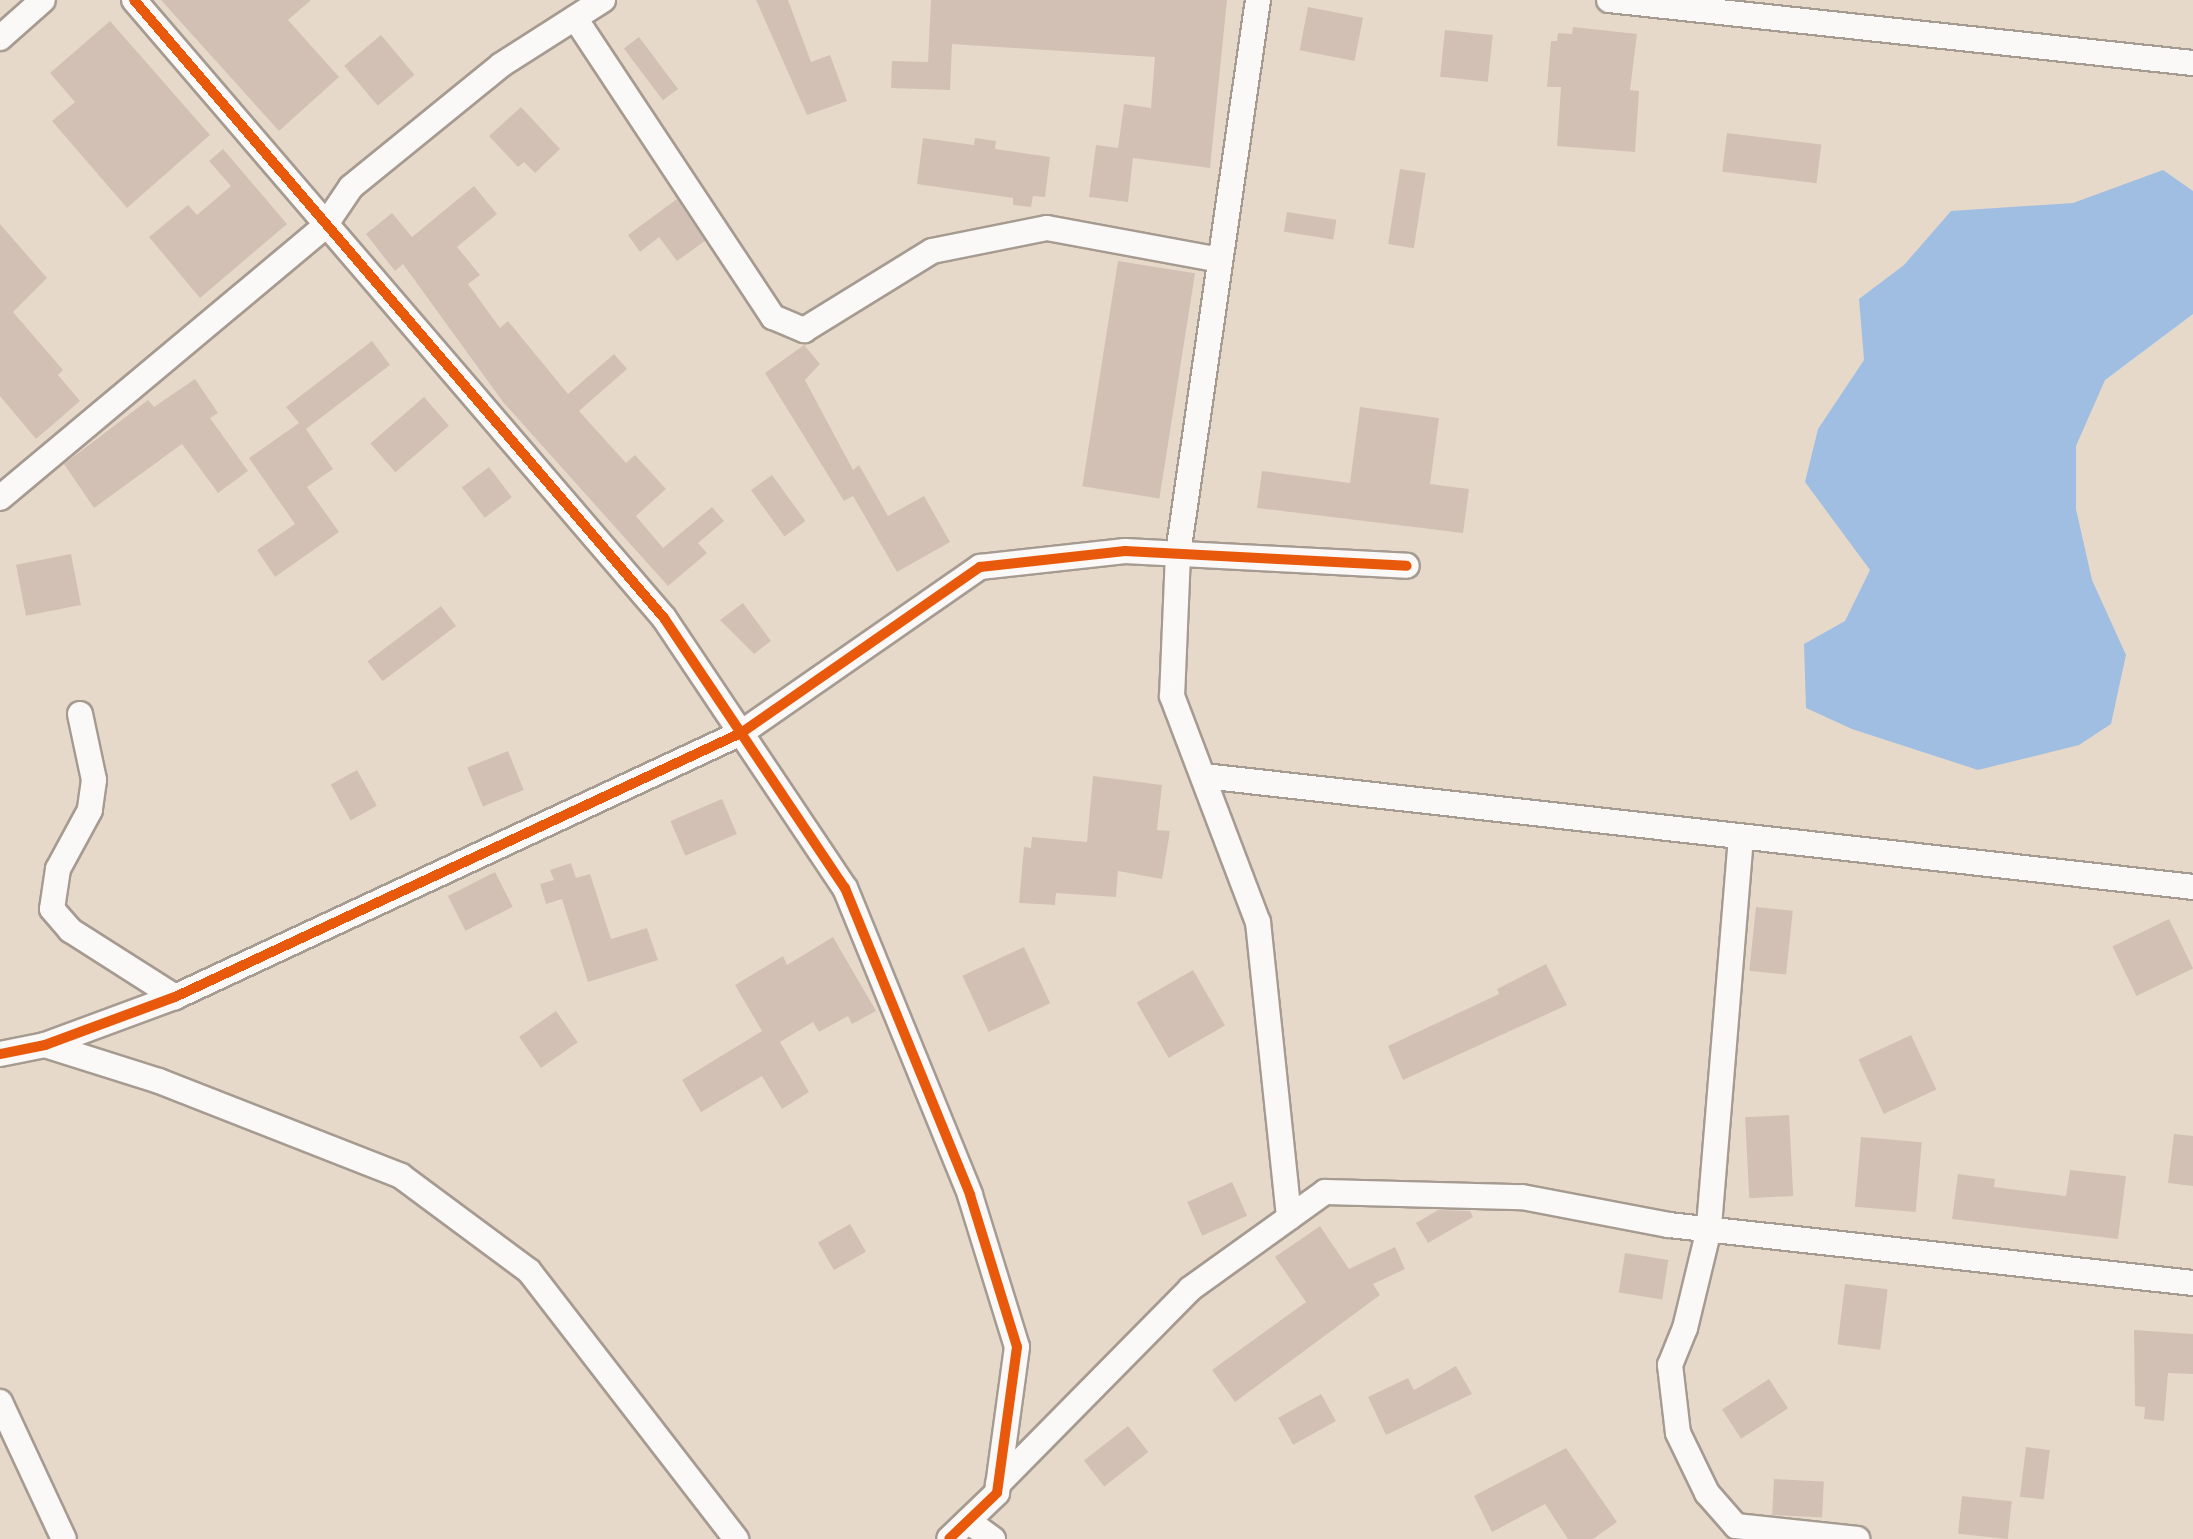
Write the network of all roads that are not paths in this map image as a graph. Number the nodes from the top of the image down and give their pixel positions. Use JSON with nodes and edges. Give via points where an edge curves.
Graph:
{"nodes":[{"id":1,"x":43,"y":0,"type":"edge"},
{"id":2,"x":134,"y":0,"type":"edge"},
{"id":3,"x":603,"y":0,"type":"edge"},
{"id":4,"x":1258,"y":0,"type":"edge"},
{"id":5,"x":1609,"y":0,"type":"edge"},
{"id":6,"x":575,"y":18,"type":"junction"},
{"id":7,"x":0,"y":38,"type":"edge"},
{"id":8,"x":2193,"y":63,"type":"edge"},
{"id":9,"x":324,"y":227,"type":"junction"},
{"id":10,"x":1220,"y":260,"type":"junction"},
{"id":11,"x":0,"y":498,"type":"edge"},
{"id":12,"x":1178,"y":554,"type":"junction"},
{"id":13,"x":1407,"y":566,"type":"dead end"},
{"id":14,"x":80,"y":714,"type":"dead end"},
{"id":15,"x":741,"y":733,"type":"junction"},
{"id":16,"x":1204,"y":776,"type":"junction"},
{"id":17,"x":1741,"y":837,"type":"junction"},
{"id":18,"x":2193,"y":887,"type":"edge"},
{"id":19,"x":175,"y":997,"type":"junction"},
{"id":20,"x":45,"y":1045,"type":"junction"},
{"id":21,"x":0,"y":1054,"type":"edge"},
{"id":22,"x":1289,"y":1217,"type":"junction"},
{"id":23,"x":1709,"y":1229,"type":"junction"},
{"id":24,"x":2193,"y":1283,"type":"edge"},
{"id":25,"x":0,"y":1402,"type":"edge"},
{"id":26,"x":998,"y":1484,"type":"junction"},
{"id":27,"x":968,"y":1521,"type":"junction"},
{"id":28,"x":1725,"y":1527,"type":"edge"},
{"id":29,"x":64,"y":1539,"type":"edge"},
{"id":30,"x":736,"y":1539,"type":"edge"},
{"id":31,"x":949,"y":1539,"type":"edge"},
{"id":32,"x":993,"y":1539,"type":"edge"},
{"id":33,"x":1857,"y":1539,"type":"edge"}],
"edges":[{"from":1,"to":7,"type":"street"},
{"from":2,"to":9,"type":"street"},
{"from":3,"to":6,"type":"street"},
{"from":4,"to":10,"type":"street"},
{"from":5,"to":8,"type":"street"},
{"from":6,"to":9,"type":"street","via":[[501,65],[351,187]]},
{"from":6,"to":10,"type":"street","via":[[773,317],[804,330],[932,251],[1047,228]]},
{"from":9,"to":11,"type":"street"},
{"from":9,"to":15,"type":"street","via":[[664,618]]},
{"from":10,"to":12,"type":"street"},
{"from":12,"to":13,"type":"street"},
{"from":12,"to":15,"type":"street","via":[[1125,551],[980,567]]},
{"from":12,"to":16,"type":"street","via":[[1172,696]]},
{"from":14,"to":19,"type":"street","via":[[94,780],[90,810],[58,869],[52,909],[70,930]]},
{"from":15,"to":19,"type":"street"},
{"from":15,"to":26,"type":"street","via":[[845,888],[970,1195],[1017,1347]]},
{"from":16,"to":17,"type":"street"},
{"from":16,"to":22,"type":"street","via":[[1258,922]]},
{"from":17,"to":18,"type":"street"},
{"from":17,"to":23,"type":"street"},
{"from":19,"to":20,"type":"street"},
{"from":20,"to":21,"type":"street"},
{"from":20,"to":30,"type":"street","via":[[159,1081],[401,1176],[529,1271]]},
{"from":22,"to":23,"type":"street","via":[[1325,1192],[1492,1196]]},
{"from":22,"to":26,"type":"street","via":[[1190,1289]]},
{"from":23,"to":24,"type":"street"},
{"from":23,"to":28,"type":"street","via":[[1685,1328],[1670,1365],[1678,1433]]},
{"from":25,"to":29,"type":"street"},
{"from":26,"to":27,"type":"street","via":[[997,1493]]},
{"from":27,"to":31,"type":"street"},
{"from":27,"to":32,"type":"street"},
{"from":28,"to":33,"type":"street"}]}
